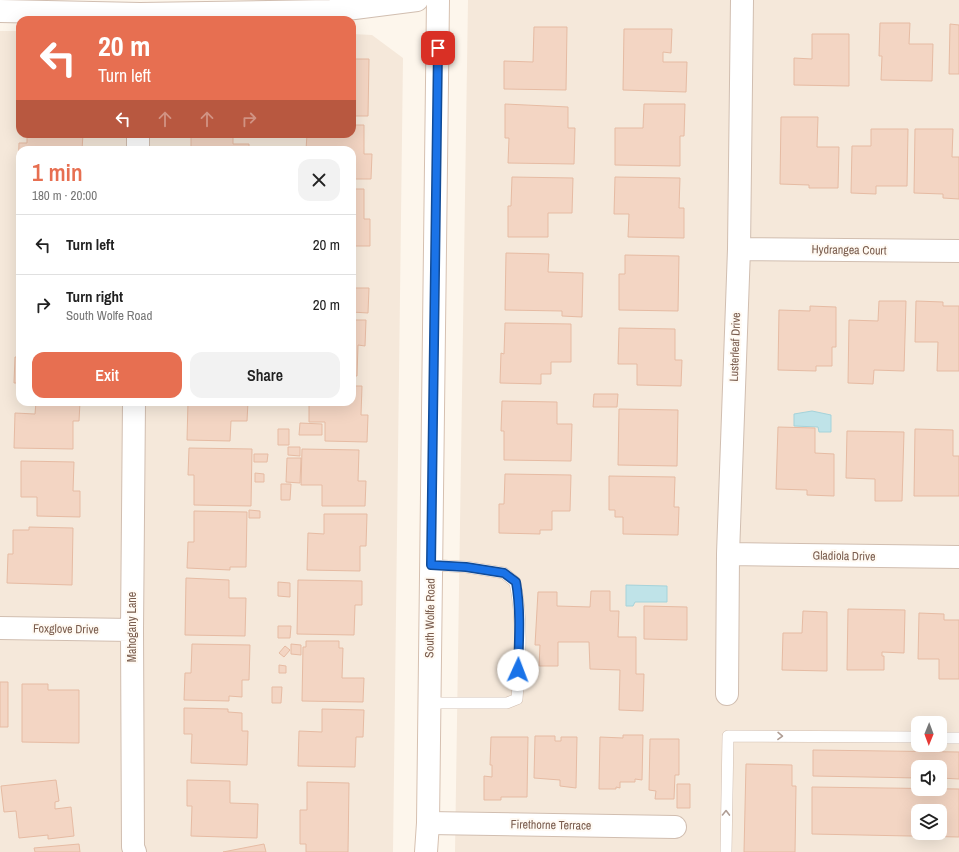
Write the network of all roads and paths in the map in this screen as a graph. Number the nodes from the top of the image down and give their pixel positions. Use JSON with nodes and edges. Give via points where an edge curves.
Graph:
{"nodes":[{"id":1,"x":417,"y":0,"type":"edge"},
{"id":2,"x":438,"y":0,"type":"edge"},
{"id":3,"x":742,"y":0,"type":"edge"},
{"id":4,"x":0,"y":11,"type":"edge"},
{"id":5,"x":117,"y":16,"type":"edge"},
{"id":6,"x":172,"y":16,"type":"edge"},
{"id":7,"x":739,"y":249,"type":"junction"},
{"id":8,"x":959,"y":251,"type":"edge"},
{"id":9,"x":134,"y":406,"type":"edge"},
{"id":10,"x":728,"y":554,"type":"junction"},
{"id":11,"x":959,"y":557,"type":"edge"},
{"id":12,"x":431,"y":565,"type":"junction"},
{"id":13,"x":0,"y":628,"type":"edge"},
{"id":14,"x":132,"y":630,"type":"junction"},
{"id":15,"x":727,"y":694,"type":"dead end"},
{"id":16,"x":429,"y":703,"type":"junction"},
{"id":17,"x":911,"y":737,"type":"edge"},
{"id":18,"x":947,"y":738,"type":"edge"},
{"id":19,"x":959,"y":738,"type":"edge"},
{"id":20,"x":428,"y":822,"type":"junction"},
{"id":21,"x":675,"y":827,"type":"dead end"},
{"id":22,"x":135,"y":852,"type":"edge"},
{"id":23,"x":426,"y":852,"type":"edge"},
{"id":24,"x":726,"y":852,"type":"edge"}],
"edges":[{"from":1,"to":6,"type":"street","via":[[331,11]]},
{"from":2,"to":12,"type":"street","name":"South Wolfe Road"},
{"from":3,"to":7,"type":"street","name":"Lusterleaf Drive"},
{"from":4,"to":5,"type":"street"},
{"from":7,"to":8,"type":"street","name":"Hydrangea Court"},
{"from":7,"to":10,"type":"street","name":"Lusterleaf Drive"},
{"from":9,"to":14,"type":"street","name":"Mahogany Lane"},
{"from":10,"to":11,"type":"street","name":"Gladiola Drive"},
{"from":10,"to":15,"type":"street","name":"Lusterleaf Drive"},
{"from":12,"to":16,"type":"street","name":"South Wolfe Road"},
{"from":12,"to":16,"type":"lane","via":[[504,573],[516,582],[520,622],[517,699],[507,703]]},
{"from":13,"to":14,"type":"street","name":"Foxglove Drive"},
{"from":14,"to":22,"type":"street","name":"Mahogany Lane"},
{"from":16,"to":20,"type":"street","name":"South Wolfe Road"},
{"from":24,"to":17,"type":"lane","one_way":true,"via":[[728,736]]},
{"from":18,"to":19,"type":"lane"},
{"from":20,"to":21,"type":"street","name":"Firethorne Terrace"},
{"from":20,"to":23,"type":"street","name":"South Wolfe Road"}]}
